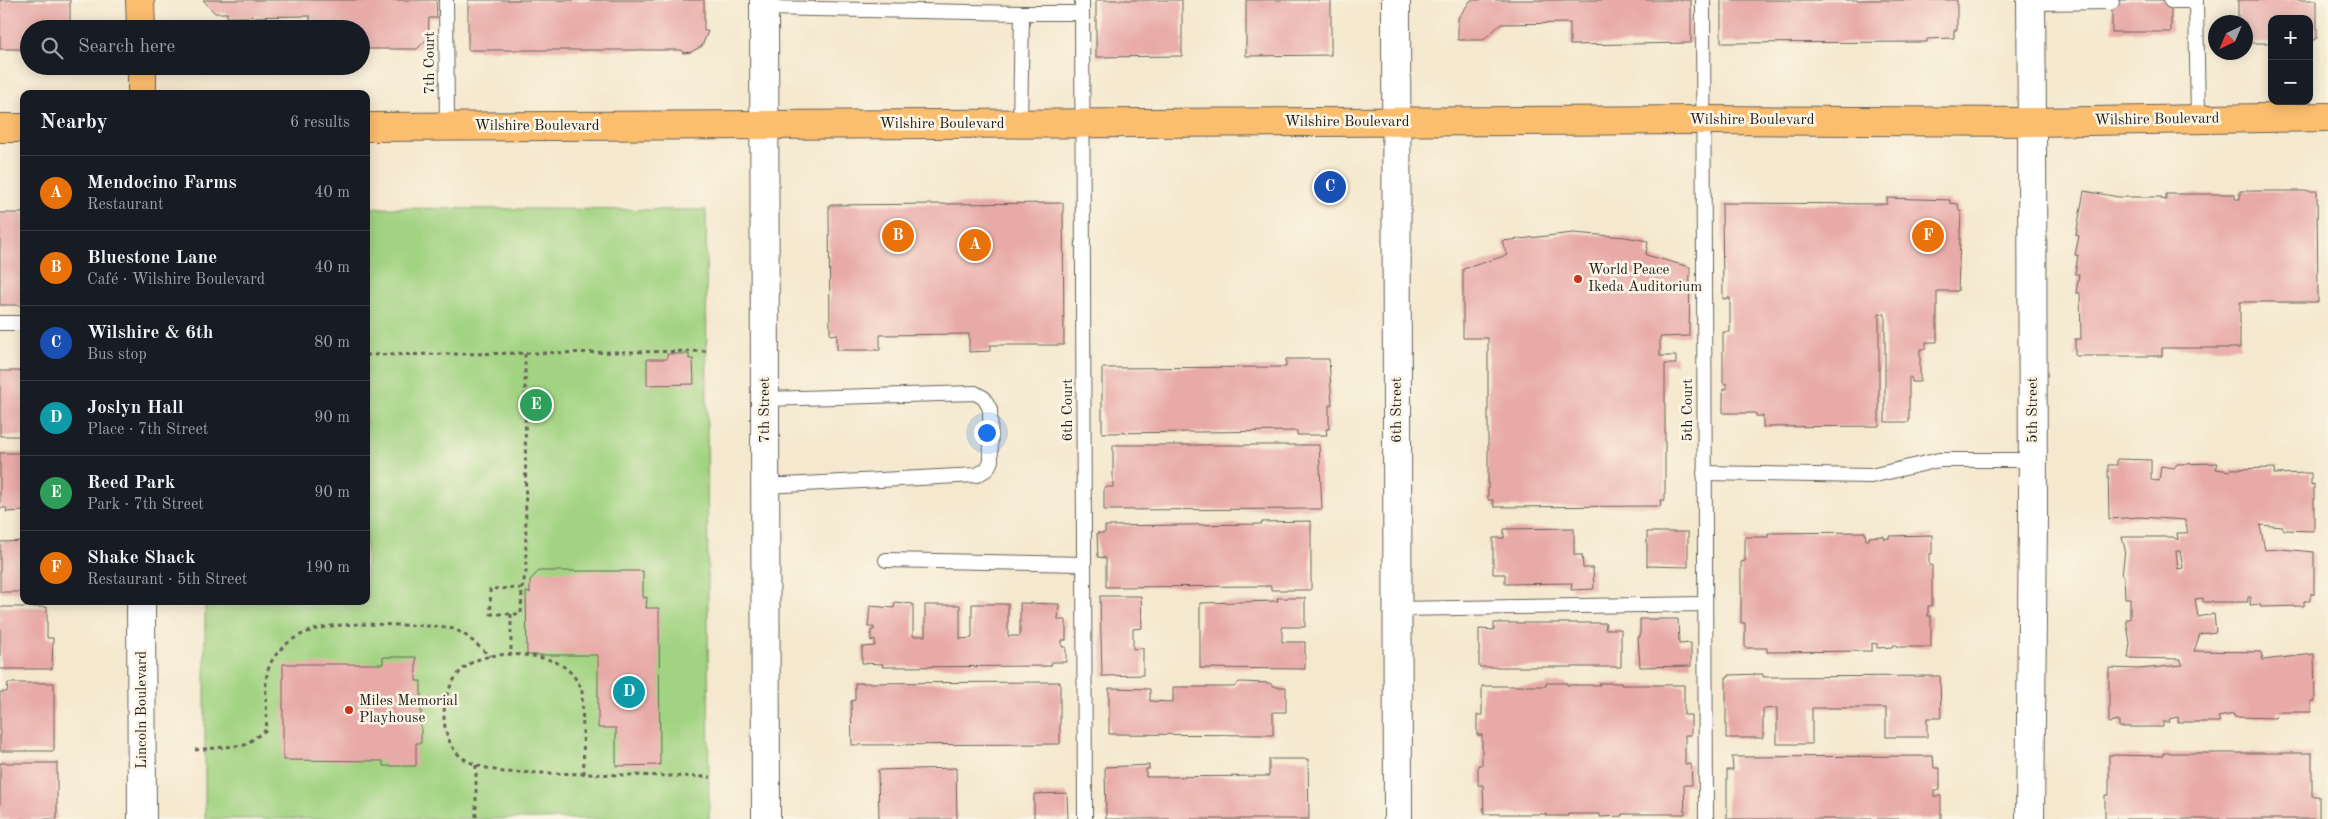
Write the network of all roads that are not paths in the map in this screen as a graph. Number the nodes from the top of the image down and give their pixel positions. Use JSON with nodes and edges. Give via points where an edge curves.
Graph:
{"nodes":[{"id":1,"x":140,"y":0,"type":"edge"},
{"id":2,"x":446,"y":0,"type":"edge"},
{"id":3,"x":1396,"y":0,"type":"edge"},
{"id":4,"x":1703,"y":0,"type":"edge"},
{"id":5,"x":2171,"y":1,"type":"edge"},
{"id":6,"x":2031,"y":2,"type":"edge"},
{"id":7,"x":2112,"y":2,"type":"dead end"},
{"id":8,"x":764,"y":4,"type":"edge"},
{"id":9,"x":1082,"y":7,"type":"edge"},
{"id":10,"x":1022,"y":13,"type":"junction"},
{"id":11,"x":141,"y":20,"type":"edge"},
{"id":12,"x":142,"y":75,"type":"edge"},
{"id":13,"x":142,"y":90,"type":"edge"},
{"id":14,"x":2328,"y":117,"type":"edge"},
{"id":15,"x":2198,"y":119,"type":"junction"},
{"id":16,"x":1704,"y":120,"type":"junction"},
{"id":17,"x":1396,"y":122,"type":"junction"},
{"id":18,"x":2032,"y":122,"type":"junction"},
{"id":19,"x":1020,"y":123,"type":"junction"},
{"id":20,"x":1083,"y":123,"type":"junction"},
{"id":21,"x":764,"y":125,"type":"junction"},
{"id":22,"x":447,"y":126,"type":"junction"},
{"id":23,"x":370,"y":127,"type":"edge"},
{"id":24,"x":0,"y":128,"type":"edge"},
{"id":25,"x":20,"y":128,"type":"edge"},
{"id":26,"x":0,"y":323,"type":"edge"},
{"id":27,"x":20,"y":323,"type":"edge"},
{"id":28,"x":764,"y":399,"type":"junction"},
{"id":29,"x":2033,"y":460,"type":"junction"},
{"id":30,"x":1704,"y":473,"type":"junction"},
{"id":31,"x":765,"y":486,"type":"junction"},
{"id":32,"x":886,"y":560,"type":"dead end"},
{"id":33,"x":1084,"y":564,"type":"junction"},
{"id":34,"x":1705,"y":604,"type":"junction"},
{"id":35,"x":141,"y":605,"type":"edge"},
{"id":36,"x":1397,"y":609,"type":"junction"},
{"id":37,"x":142,"y":819,"type":"edge"},
{"id":38,"x":766,"y":819,"type":"edge"},
{"id":39,"x":1085,"y":819,"type":"edge"},
{"id":40,"x":1398,"y":819,"type":"edge"},
{"id":41,"x":1706,"y":819,"type":"edge"},
{"id":42,"x":2030,"y":819,"type":"edge"}],
"edges":[{"from":1,"to":11,"type":"main road"},
{"from":2,"to":22,"type":"lane","name":"7th Court"},
{"from":3,"to":17,"type":"street","name":"6th Street"},
{"from":4,"to":16,"type":"lane","name":"5th Court"},
{"from":5,"to":15,"type":"lane","via":[[2196,1]]},
{"from":6,"to":7,"type":"lane"},
{"from":6,"to":18,"type":"street","name":"5th Street"},
{"from":8,"to":10,"type":"lane"},
{"from":8,"to":21,"type":"street","name":"7th Street"},
{"from":9,"to":10,"type":"lane"},
{"from":9,"to":20,"type":"lane","name":"6th Court"},
{"from":10,"to":19,"type":"lane"},
{"from":12,"to":13,"type":"main road"},
{"from":14,"to":15,"type":"main road","name":"Wilshire Boulevard"},
{"from":15,"to":18,"type":"main road","name":"Wilshire Boulevard"},
{"from":16,"to":17,"type":"main road","name":"Wilshire Boulevard"},
{"from":16,"to":18,"type":"main road","name":"Wilshire Boulevard"},
{"from":16,"to":30,"type":"lane","name":"5th Court"},
{"from":17,"to":20,"type":"main road","name":"Wilshire Boulevard"},
{"from":17,"to":36,"type":"street","name":"6th Street"},
{"from":18,"to":29,"type":"street","name":"5th Street"},
{"from":19,"to":20,"type":"main road","name":"Wilshire Boulevard"},
{"from":19,"to":21,"type":"main road","name":"Wilshire Boulevard"},
{"from":20,"to":33,"type":"lane","name":"6th Court"},
{"from":21,"to":22,"type":"main road","name":"Wilshire Boulevard"},
{"from":21,"to":28,"type":"street","name":"7th Street"},
{"from":22,"to":23,"type":"main road","name":"Wilshire Boulevard"},
{"from":24,"to":25,"type":"main road"},
{"from":26,"to":27,"type":"lane"},
{"from":28,"to":31,"type":"street","name":"7th Street"},
{"from":28,"to":31,"type":"lane","via":[[975,393],[984,398],[990,409],[991,461],[987,469],[977,475]]},
{"from":29,"to":30,"type":"lane","via":[[1939,460],[1871,476]]},
{"from":29,"to":42,"type":"street","name":"5th Street"},
{"from":30,"to":34,"type":"lane","name":"5th Court"},
{"from":31,"to":38,"type":"street","name":"7th Street"},
{"from":32,"to":33,"type":"lane"},
{"from":33,"to":39,"type":"lane","name":"6th Court"},
{"from":34,"to":36,"type":"lane"},
{"from":34,"to":41,"type":"lane","name":"5th Court"},
{"from":35,"to":37,"type":"street","name":"Lincoln Boulevard"},
{"from":36,"to":40,"type":"street","name":"6th Street"}]}
